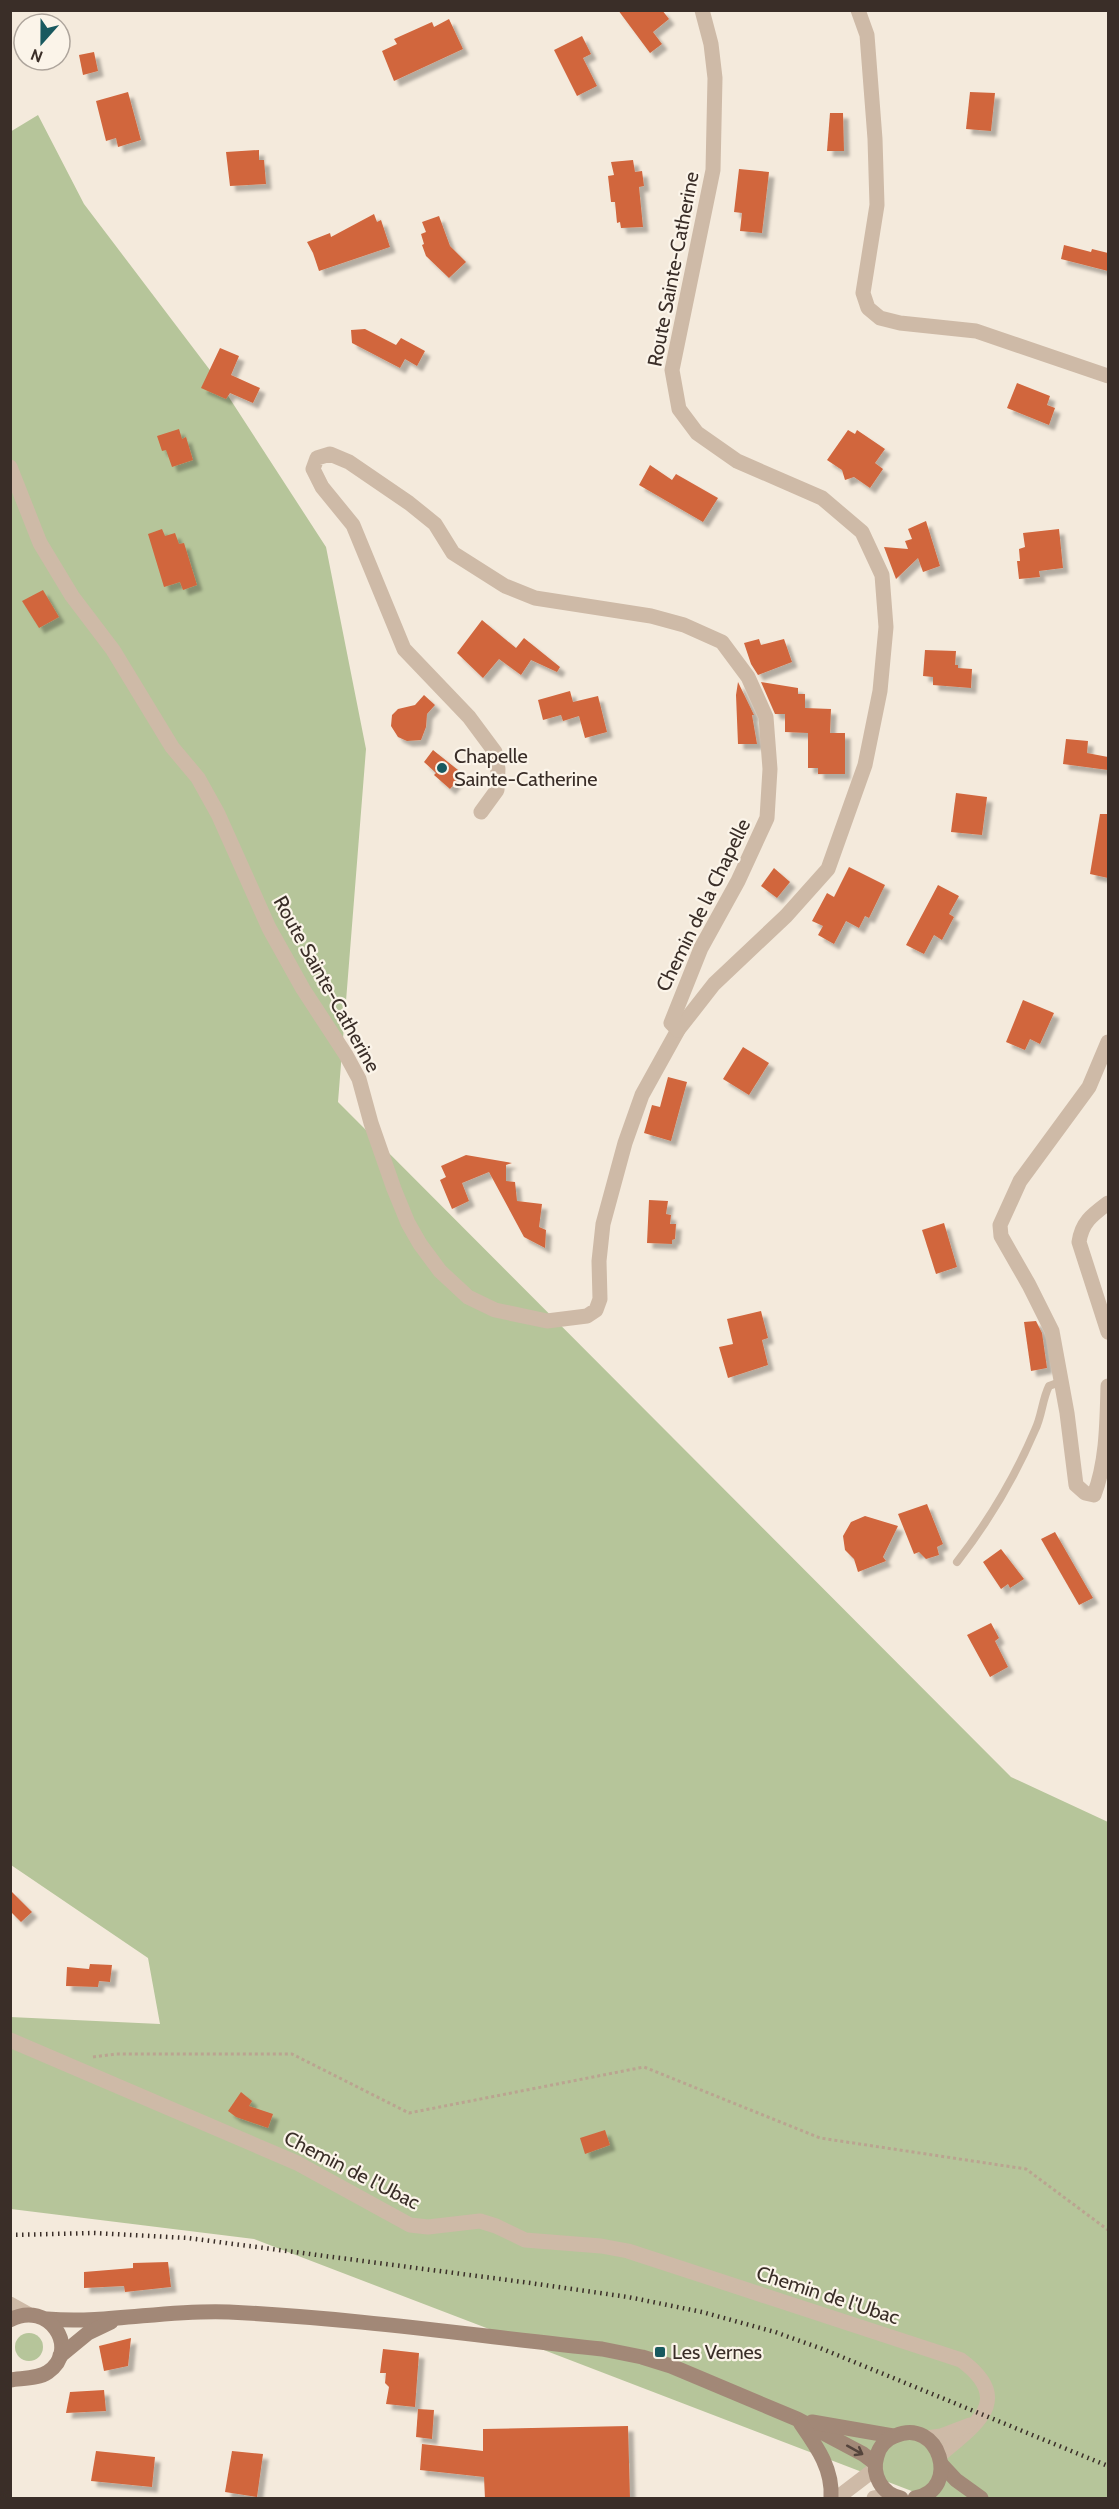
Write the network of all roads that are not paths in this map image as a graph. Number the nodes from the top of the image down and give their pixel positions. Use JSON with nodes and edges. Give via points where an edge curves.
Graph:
{"nodes":[{"id":1,"x":702,"y":10,"type":"edge"},
{"id":2,"x":858,"y":10,"type":"edge"},
{"id":3,"x":1108,"y":376,"type":"edge"},
{"id":4,"x":10,"y":467,"type":"edge"},
{"id":5,"x":482,"y":812,"type":"dead end"},
{"id":6,"x":678,"y":1030,"type":"junction"},
{"id":7,"x":1108,"y":1041,"type":"edge"},
{"id":8,"x":1108,"y":1203,"type":"edge"},
{"id":9,"x":1108,"y":1332,"type":"edge"},
{"id":10,"x":1060,"y":1382,"type":"junction"},
{"id":11,"x":1108,"y":1386,"type":"edge"},
{"id":12,"x":957,"y":1562,"type":"dead end"},
{"id":13,"x":10,"y":2040,"type":"edge"},
{"id":14,"x":10,"y":2304,"type":"edge"},
{"id":15,"x":28,"y":2314,"type":"junction"},
{"id":16,"x":47,"y":2319,"type":"junction"},
{"id":17,"x":116,"y":2319,"type":"junction"},
{"id":18,"x":10,"y":2320,"type":"edge"},
{"id":19,"x":60,"y":2356,"type":"junction"},
{"id":20,"x":10,"y":2371,"type":"edge"},
{"id":21,"x":27,"y":2378,"type":"junction"},
{"id":22,"x":10,"y":2380,"type":"edge"},
{"id":23,"x":797,"y":2419,"type":"junction"},
{"id":24,"x":979,"y":2422,"type":"junction"},
{"id":25,"x":893,"y":2436,"type":"junction"},
{"id":26,"x":926,"y":2438,"type":"junction"},
{"id":27,"x":941,"y":2460,"type":"junction"},
{"id":28,"x":875,"y":2466,"type":"junction"},
{"id":29,"x":896,"y":2497,"type":"edge"},
{"id":30,"x":921,"y":2498,"type":"edge"},
{"id":31,"x":831,"y":2499,"type":"edge"},
{"id":32,"x":837,"y":2499,"type":"edge"},
{"id":33,"x":874,"y":2499,"type":"edge"},
{"id":34,"x":981,"y":2499,"type":"edge"}],
"edges":[{"from":1,"to":6,"type":"street","name":"Route Sainte-Catherine","via":[[715,78],[713,170],[672,370],[679,409],[697,433],[737,461],[822,498],[862,532],[882,575],[886,627],[880,692],[865,765],[828,869],[786,916],[714,984]]},
{"from":2,"to":3,"type":"street","via":[[867,35],[875,139],[877,205],[863,293],[868,308],[880,318],[900,323],[976,331]]},
{"from":4,"to":6,"type":"street","name":"Route Sainte-Catherine","via":[[40,543],[72,596],[113,650],[172,747],[198,778],[269,928],[351,1063],[408,1223],[440,1271],[468,1297],[495,1310],[547,1321],[587,1316],[596,1310],[600,1299],[603,1224],[625,1143],[642,1095]]},
{"from":5,"to":6,"type":"street","name":"Chemin de la Chapelle","via":[[497,790],[495,752],[404,649],[353,525],[322,487],[313,469],[317,458],[330,454],[376,480],[435,524],[453,553],[505,586],[535,598],[684,625],[722,642],[748,677],[766,717],[770,768],[767,818],[701,948],[671,1023]]},
{"from":7,"to":10,"type":"street","via":[[1089,1088],[1020,1181],[1000,1225],[1001,1236],[1052,1331]]},
{"from":8,"to":9,"type":"street","via":[[1087,1219],[1079,1242]]},
{"from":10,"to":11,"type":"street","via":[[1076,1485],[1094,1495],[1104,1445]]},
{"from":10,"to":12,"type":"lane","via":[[1049,1386],[1037,1426],[1001,1498]]},
{"from":13,"to":24,"type":"street","name":"Chemin de l'Ubac","via":[[297,2163],[410,2225],[428,2227],[480,2221],[525,2240],[628,2251],[961,2360],[979,2374],[986,2387],[986,2407]]},
{"from":14,"to":15,"type":"street"},
{"from":15,"to":16,"type":"street"},
{"from":15,"to":18,"type":"street"},
{"from":16,"to":17,"type":"street"},
{"from":16,"to":19,"type":"street","via":[[60,2336]]},
{"from":17,"to":19,"type":"street"},
{"from":17,"to":23,"type":"street","via":[[227,2312],[602,2349],[671,2367]]},
{"from":19,"to":21,"type":"street","via":[[47,2373]]},
{"from":20,"to":21,"type":"street"},
{"from":21,"to":22,"type":"street"},
{"from":23,"to":25,"type":"street"},
{"from":23,"to":28,"type":"street","one_way":true,"via":[[863,2454]]},
{"from":23,"to":31,"type":"street","via":[[826,2464]]},
{"from":24,"to":26,"type":"street"},
{"from":24,"to":27,"type":"street"},
{"from":25,"to":26,"type":"street","via":[[915,2433]]},
{"from":25,"to":28,"type":"street","via":[[877,2452]]},
{"from":26,"to":27,"type":"street"},
{"from":27,"to":30,"type":"street","via":[[937,2484]]},
{"from":27,"to":34,"type":"street","via":[[956,2480]]},
{"from":28,"to":29,"type":"street","via":[[880,2485]]},
{"from":28,"to":32,"type":"street"},
{"from":29,"to":33,"type":"street"}]}
